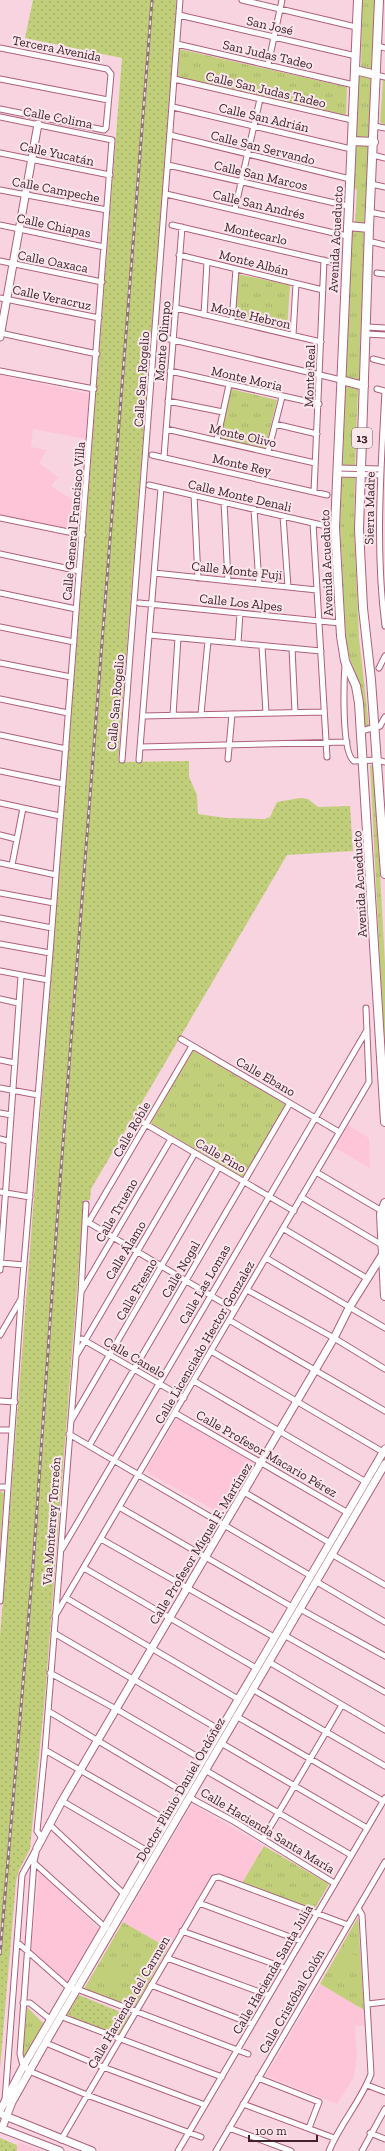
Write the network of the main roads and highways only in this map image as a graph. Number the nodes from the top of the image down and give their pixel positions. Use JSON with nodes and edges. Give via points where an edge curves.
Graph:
{"nodes":[{"id":1,"x":358,"y":0,"type":"edge"},
{"id":2,"x":379,"y":0,"type":"edge"},
{"id":3,"x":382,"y":17,"type":"edge"},
{"id":4,"x":381,"y":47,"type":"edge"},
{"id":5,"x":355,"y":70,"type":"junction"},
{"id":6,"x":376,"y":75,"type":"junction"},
{"id":7,"x":374,"y":142,"type":"junction"},
{"id":8,"x":351,"y":145,"type":"junction"},
{"id":9,"x":348,"y":226,"type":"junction"},
{"id":10,"x":369,"y":228,"type":"junction"},
{"id":11,"x":341,"y":380,"type":"junction"},
{"id":12,"x":364,"y":386,"type":"junction"},
{"id":13,"x":380,"y":727,"type":"edge"},
{"id":14,"x":381,"y":761,"type":"edge"},
{"id":15,"x":385,"y":874,"type":"edge"},
{"id":16,"x":385,"y":1122,"type":"edge"},
{"id":17,"x":385,"y":1203,"type":"edge"},
{"id":18,"x":383,"y":1250,"type":"edge"},
{"id":19,"x":385,"y":1296,"type":"edge"}],
"edges":[{"from":1,"to":5,"type":"main road","name":"Avenida Acueducto","number":"13"},
{"from":2,"to":3,"type":"main road","name":"Avenida Acueducto","number":"13"},
{"from":3,"to":4,"type":"main road","name":"Avenida Acueducto","number":"13"},
{"from":4,"to":6,"type":"main road","name":"Avenida Acueducto","number":"13"},
{"from":5,"to":6,"type":"main road"},
{"from":5,"to":8,"type":"main road","name":"Avenida Acueducto","number":"13"},
{"from":6,"to":7,"type":"main road","name":"Avenida Acueducto","number":"13"},
{"from":7,"to":8,"type":"main road"},
{"from":7,"to":10,"type":"main road","name":"Avenida Acueducto","number":"13"},
{"from":8,"to":9,"type":"main road","name":"Avenida Acueducto","number":"13"},
{"from":9,"to":10,"type":"main road"},
{"from":9,"to":11,"type":"main road","name":"Avenida Acueducto","number":"13"},
{"from":10,"to":12,"type":"main road","name":"Avenida Acueducto","number":"13"},
{"from":11,"to":12,"type":"main road"},
{"from":11,"to":16,"type":"main road","name":"Avenida Acueducto","number":"13","via":[[335,527],[340,623],[345,661],[358,690]]},
{"from":12,"to":13,"type":"main road","name":"Avenida Acueducto","number":"13","via":[[359,529],[361,586]]},
{"from":13,"to":14,"type":"main road","name":"Avenida Acueducto","number":"13"},
{"from":14,"to":15,"type":"main road","name":"Avenida Acueducto","number":"13"},
{"from":17,"to":18,"type":"main road","via":[[382,1211]]},
{"from":18,"to":19,"type":"main road"}]}
